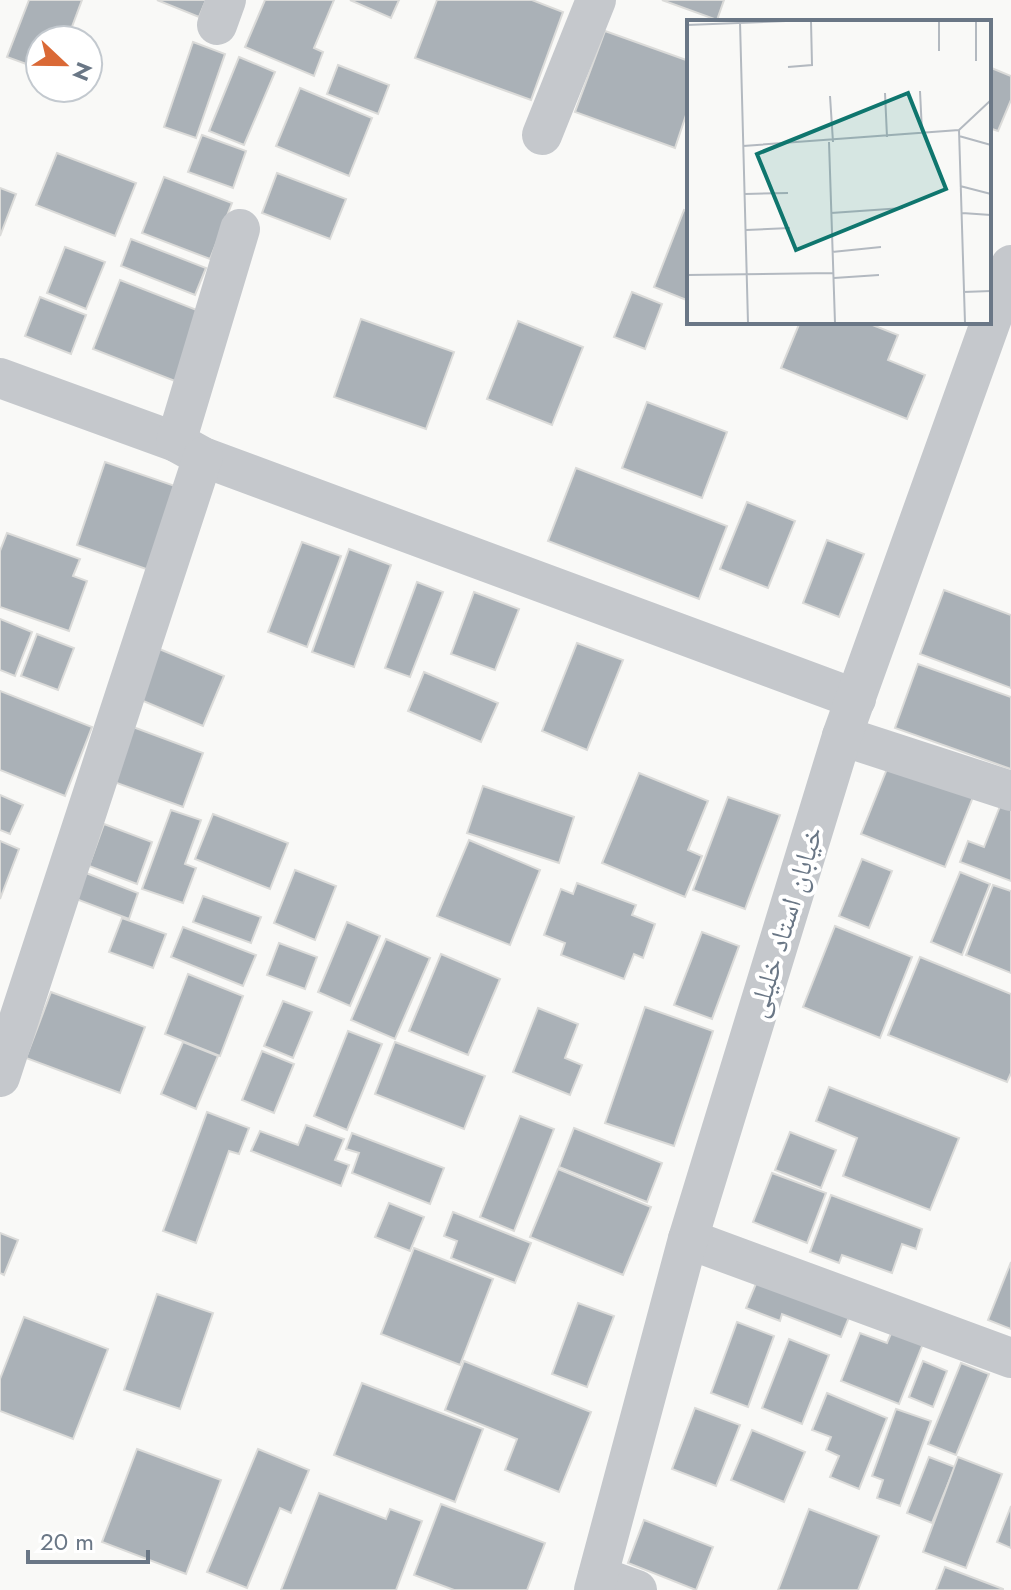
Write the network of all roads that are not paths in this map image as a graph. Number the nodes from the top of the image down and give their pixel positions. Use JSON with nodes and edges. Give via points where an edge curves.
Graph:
{"nodes":[{"id":1,"x":596,"y":0,"type":"edge"},
{"id":2,"x":542,"y":135,"type":"dead end"},
{"id":3,"x":240,"y":229,"type":"dead end"},
{"id":4,"x":1011,"y":265,"type":"edge"},
{"id":5,"x":991,"y":321,"type":"edge"},
{"id":6,"x":990,"y":324,"type":"edge"},
{"id":7,"x":0,"y":378,"type":"edge"},
{"id":8,"x":190,"y":450,"type":"junction"},
{"id":9,"x":849,"y":718,"type":"junction"},
{"id":10,"x":1011,"y":791,"type":"edge"},
{"id":11,"x":0,"y":1077,"type":"edge"},
{"id":12,"x":688,"y":1239,"type":"junction"},
{"id":13,"x":1011,"y":1358,"type":"edge"},
{"id":14,"x":596,"y":1583,"type":"edge"},
{"id":15,"x":637,"y":1590,"type":"edge"}],
"edges":[{"from":1,"to":2,"type":"street"},
{"from":3,"to":8,"type":"street"},
{"from":4,"to":5,"type":"street","name":"خیابان استاد خلیلی"},
{"from":6,"to":9,"type":"street","name":"خیابان استاد خلیلی"},
{"from":7,"to":8,"type":"street"},
{"from":8,"to":9,"type":"street"},
{"from":8,"to":11,"type":"street"},
{"from":9,"to":10,"type":"street"},
{"from":9,"to":12,"type":"street","name":"خیابان استاد خلیلی"},
{"from":12,"to":13,"type":"street"},
{"from":12,"to":14,"type":"street","name":"خیابان استاد خلیلی"},
{"from":14,"to":15,"type":"street"}]}
